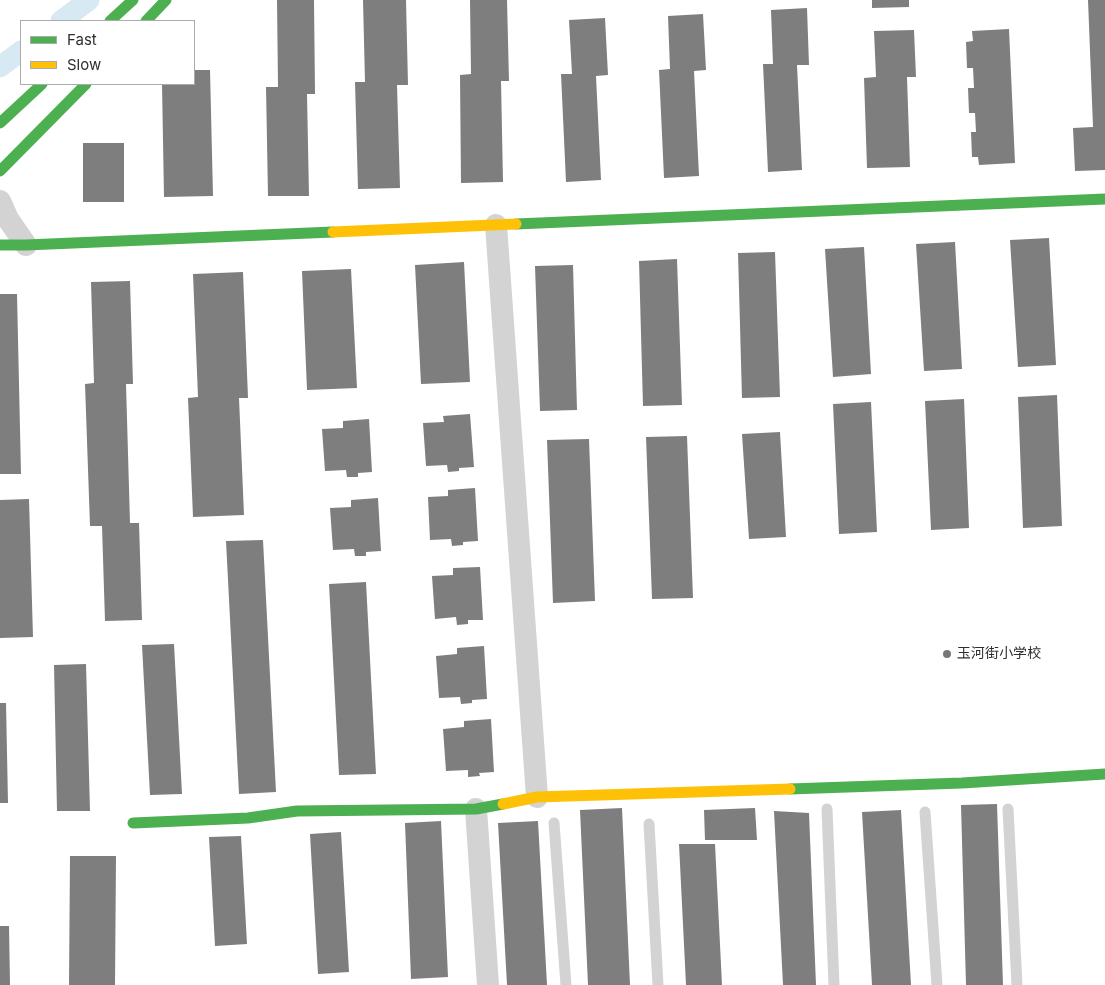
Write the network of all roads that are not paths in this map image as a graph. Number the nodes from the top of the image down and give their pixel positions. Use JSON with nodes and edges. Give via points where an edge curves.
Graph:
{"nodes":[{"id":1,"x":133,"y":0,"type":"edge"},
{"id":2,"x":166,"y":0,"type":"edge"},
{"id":3,"x":111,"y":20,"type":"edge"},
{"id":4,"x":147,"y":20,"type":"edge"},
{"id":5,"x":41,"y":85,"type":"edge"},
{"id":6,"x":85,"y":85,"type":"edge"},
{"id":7,"x":0,"y":123,"type":"edge"},
{"id":8,"x":0,"y":171,"type":"edge"},
{"id":9,"x":1105,"y":199,"type":"edge"},
{"id":10,"x":0,"y":201,"type":"edge"},
{"id":11,"x":496,"y":225,"type":"junction"},
{"id":12,"x":0,"y":244,"type":"edge"},
{"id":13,"x":26,"y":245,"type":"junction"},
{"id":14,"x":1105,"y":774,"type":"edge"},
{"id":15,"x":537,"y":797,"type":"junction"},
{"id":16,"x":476,"y":809,"type":"junction"},
{"id":17,"x":827,"y":809,"type":"dead end"},
{"id":18,"x":1008,"y":809,"type":"dead end"},
{"id":19,"x":925,"y":812,"type":"dead end"},
{"id":20,"x":133,"y":823,"type":"dead end"},
{"id":21,"x":554,"y":823,"type":"dead end"},
{"id":22,"x":649,"y":824,"type":"dead end"},
{"id":23,"x":488,"y":985,"type":"edge"},
{"id":24,"x":566,"y":985,"type":"edge"},
{"id":25,"x":658,"y":985,"type":"edge"},
{"id":26,"x":834,"y":985,"type":"edge"},
{"id":27,"x":937,"y":985,"type":"edge"},
{"id":28,"x":1017,"y":985,"type":"edge"}],
"edges":[{"from":1,"to":3,"type":"street"},
{"from":2,"to":4,"type":"street"},
{"from":5,"to":7,"type":"street"},
{"from":6,"to":8,"type":"street"},
{"from":9,"to":11,"type":"street"},
{"from":10,"to":13,"type":"street"},
{"from":11,"to":13,"type":"street"},
{"from":11,"to":15,"type":"street"},
{"from":12,"to":13,"type":"street"},
{"from":14,"to":15,"type":"street","via":[[962,783]]},
{"from":15,"to":16,"type":"street"},
{"from":16,"to":20,"type":"street","via":[[297,811],[248,818]]},
{"from":16,"to":23,"type":"street"},
{"from":17,"to":26,"type":"lane"},
{"from":18,"to":28,"type":"lane"},
{"from":19,"to":27,"type":"lane"},
{"from":21,"to":24,"type":"lane"},
{"from":22,"to":25,"type":"lane"}]}
